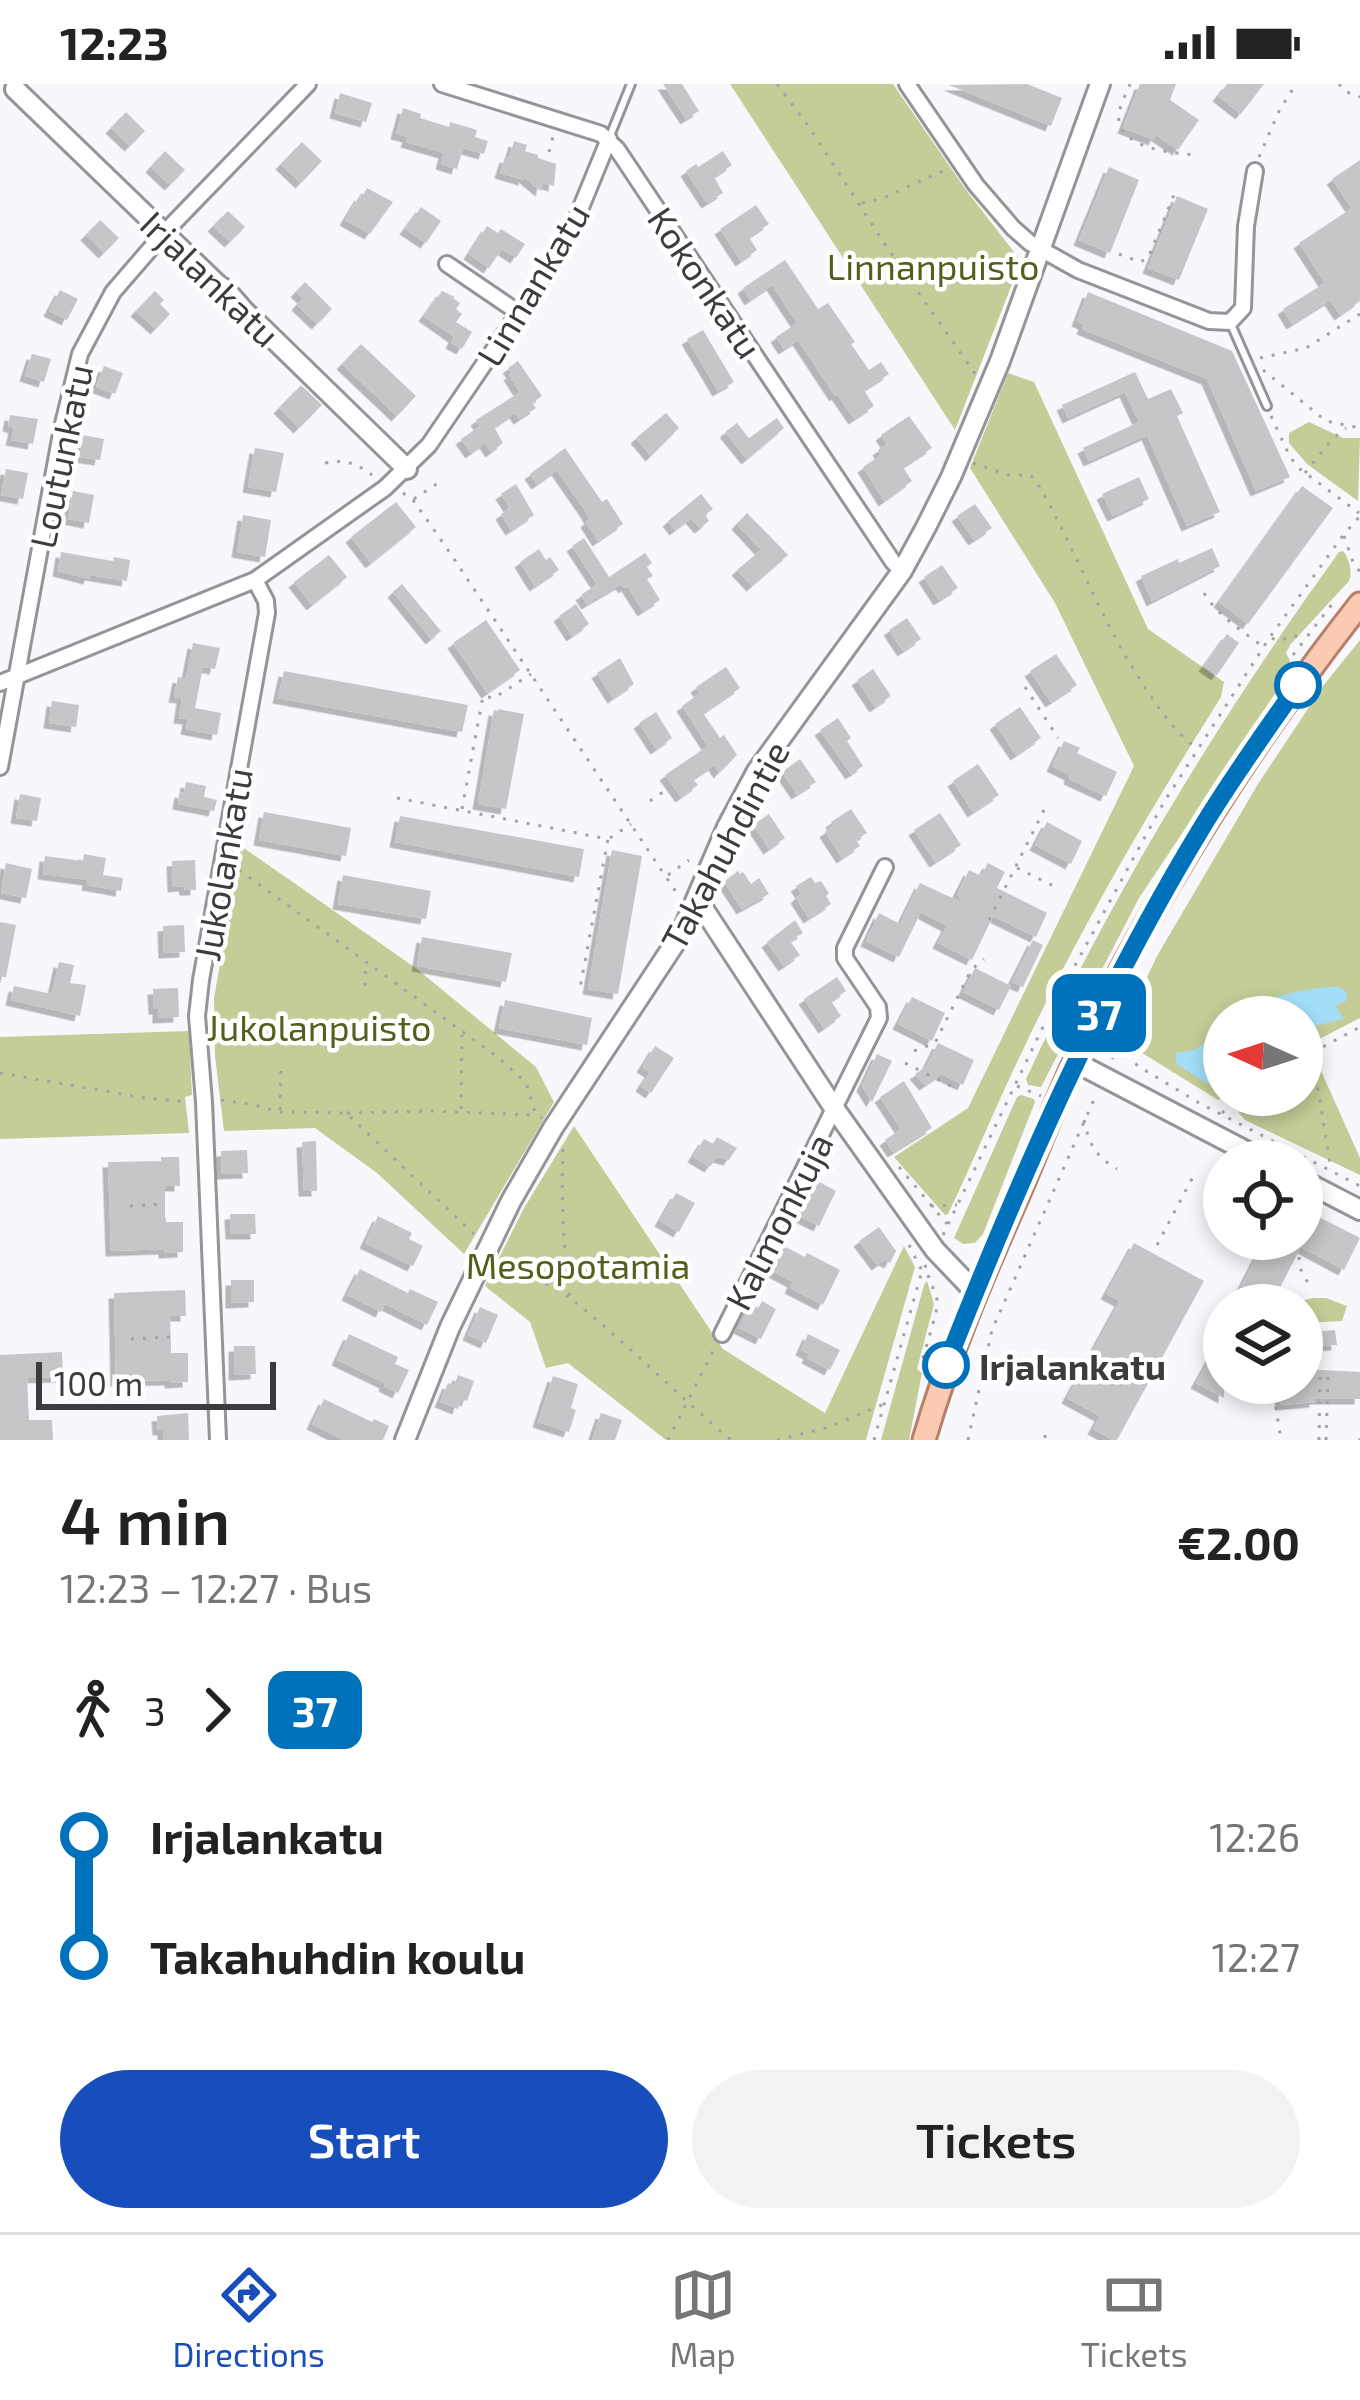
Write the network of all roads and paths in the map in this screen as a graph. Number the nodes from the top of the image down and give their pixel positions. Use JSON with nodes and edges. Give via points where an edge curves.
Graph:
{"nodes":[{"id":1,"x":308,"y":84,"type":"edge"},
{"id":2,"x":442,"y":84,"type":"edge"},
{"id":3,"x":631,"y":84,"type":"edge"},
{"id":4,"x":777,"y":84,"type":"edge"},
{"id":5,"x":908,"y":84,"type":"edge"},
{"id":6,"x":1100,"y":84,"type":"edge"},
{"id":7,"x":1130,"y":84,"type":"edge"},
{"id":8,"x":1296,"y":84,"type":"edge"},
{"id":9,"x":1339,"y":84,"type":"edge"},
{"id":10,"x":14,"y":89,"type":"dead end"},
{"id":11,"x":1360,"y":97,"type":"edge"},
{"id":12,"x":608,"y":139,"type":"junction"},
{"id":13,"x":1195,"y":155,"type":"dead end"},
{"id":14,"x":961,"y":163,"type":"junction"},
{"id":15,"x":1255,"y":172,"type":"joint"},
{"id":16,"x":1174,"y":195,"type":"dead end"},
{"id":17,"x":860,"y":204,"type":"junction"},
{"id":18,"x":164,"y":233,"type":"junction"},
{"id":19,"x":1040,"y":250,"type":"junction"},
{"id":20,"x":1119,"y":254,"type":"dead end"},
{"id":21,"x":447,"y":264,"type":"dead end"},
{"id":22,"x":519,"y":313,"type":"junction"},
{"id":23,"x":1360,"y":314,"type":"edge"},
{"id":24,"x":1230,"y":322,"type":"junction"},
{"id":25,"x":1246,"y":359,"type":"junction"},
{"id":26,"x":987,"y":392,"type":"junction"},
{"id":27,"x":1267,"y":406,"type":"joint"},
{"id":28,"x":1348,"y":427,"type":"junction"},
{"id":29,"x":1360,"y":428,"type":"edge"},
{"id":30,"x":960,"y":457,"type":"junction"},
{"id":31,"x":325,"y":463,"type":"dead end"},
{"id":32,"x":407,"y":469,"type":"junction"},
{"id":33,"x":1305,"y":473,"type":"junction"},
{"id":34,"x":438,"y":483,"type":"dead end"},
{"id":35,"x":385,"y":488,"type":"junction"},
{"id":36,"x":413,"y":500,"type":"junction"},
{"id":37,"x":1360,"y":515,"type":"edge"},
{"id":38,"x":1344,"y":534,"type":"junction"},
{"id":39,"x":902,"y":571,"type":"junction"},
{"id":40,"x":1360,"y":572,"type":"edge"},
{"id":41,"x":255,"y":580,"type":"junction"},
{"id":42,"x":1204,"y":593,"type":"dead end"},
{"id":43,"x":1336,"y":599,"type":"dead end"},
{"id":44,"x":1360,"y":604,"type":"edge"},
{"id":45,"x":1270,"y":637,"type":"junction"},
{"id":46,"x":1304,"y":640,"type":"junction"},
{"id":47,"x":1264,"y":647,"type":"junction"},
{"id":48,"x":1293,"y":655,"type":"dead end"},
{"id":49,"x":531,"y":674,"type":"junction"},
{"id":50,"x":17,"y":676,"type":"junction"},
{"id":51,"x":0,"y":683,"type":"edge"},
{"id":52,"x":1025,"y":687,"type":"dead end"},
{"id":53,"x":1058,"y":738,"type":"dead end"},
{"id":54,"x":1197,"y":748,"type":"junction"},
{"id":55,"x":0,"y":766,"type":"edge"},
{"id":56,"x":666,"y":790,"type":"dead end"},
{"id":57,"x":397,"y":799,"type":"dead end"},
{"id":58,"x":650,"y":801,"type":"dead end"},
{"id":59,"x":1047,"y":804,"type":"dead end"},
{"id":60,"x":462,"y":811,"type":"junction"},
{"id":61,"x":631,"y":824,"type":"junction"},
{"id":62,"x":608,"y":839,"type":"junction"},
{"id":63,"x":689,"y":860,"type":"dead end"},
{"id":64,"x":232,"y":867,"type":"dead end"},
{"id":65,"x":885,"y":867,"type":"dead end"},
{"id":66,"x":1015,"y":867,"type":"junction"},
{"id":67,"x":667,"y":876,"type":"junction"},
{"id":68,"x":1058,"y":888,"type":"dead end"},
{"id":69,"x":697,"y":899,"type":"junction"},
{"id":70,"x":989,"y":920,"type":"dead end"},
{"id":71,"x":686,"y":926,"type":"junction"},
{"id":72,"x":984,"y":959,"type":"dead end"},
{"id":73,"x":366,"y":962,"type":"junction"},
{"id":74,"x":365,"y":986,"type":"dead end"},
{"id":75,"x":1135,"y":986,"type":"dead end"},
{"id":76,"x":579,"y":993,"type":"dead end"},
{"id":77,"x":1360,"y":1027,"type":"edge"},
{"id":78,"x":462,"y":1033,"type":"junction"},
{"id":79,"x":1323,"y":1046,"type":"edge"},
{"id":80,"x":1118,"y":1047,"type":"junction"},
{"id":81,"x":914,"y":1051,"type":"dead end"},
{"id":82,"x":280,"y":1062,"type":"dead end"},
{"id":83,"x":1075,"y":1062,"type":"junction"},
{"id":84,"x":905,"y":1063,"type":"dead end"},
{"id":85,"x":0,"y":1073,"type":"edge"},
{"id":86,"x":1104,"y":1077,"type":"junction"},
{"id":87,"x":951,"y":1086,"type":"dead end"},
{"id":88,"x":204,"y":1102,"type":"junction"},
{"id":89,"x":1203,"y":1103,"type":"edge"},
{"id":90,"x":834,"y":1108,"type":"junction"},
{"id":91,"x":461,"y":1111,"type":"junction"},
{"id":92,"x":280,"y":1112,"type":"junction"},
{"id":93,"x":346,"y":1113,"type":"junction"},
{"id":94,"x":536,"y":1115,"type":"junction"},
{"id":95,"x":1226,"y":1116,"type":"edge"},
{"id":96,"x":1323,"y":1116,"type":"edge"},
{"id":97,"x":1083,"y":1118,"type":"junction"},
{"id":98,"x":553,"y":1128,"type":"junction"},
{"id":99,"x":1225,"y":1140,"type":"edge"},
{"id":100,"x":1117,"y":1169,"type":"dead end"},
{"id":101,"x":1196,"y":1171,"type":"dead end"},
{"id":102,"x":1332,"y":1172,"type":"junction"},
{"id":103,"x":1360,"y":1186,"type":"edge"},
{"id":104,"x":1323,"y":1191,"type":"edge"},
{"id":105,"x":166,"y":1204,"type":"dead end"},
{"id":106,"x":959,"y":1204,"type":"junction"},
{"id":107,"x":130,"y":1206,"type":"dead end"},
{"id":108,"x":931,"y":1206,"type":"dead end"},
{"id":109,"x":1360,"y":1210,"type":"edge"},
{"id":110,"x":948,"y":1226,"type":"dead end"},
{"id":111,"x":1157,"y":1245,"type":"dead end"},
{"id":112,"x":488,"y":1246,"type":"junction"},
{"id":113,"x":910,"y":1247,"type":"dead end"},
{"id":114,"x":1299,"y":1260,"type":"edge"},
{"id":115,"x":922,"y":1271,"type":"junction"},
{"id":116,"x":1308,"y":1282,"type":"dead end"},
{"id":117,"x":975,"y":1292,"type":"junction"},
{"id":118,"x":570,"y":1298,"type":"junction"},
{"id":119,"x":722,"y":1334,"type":"joint"},
{"id":120,"x":171,"y":1336,"type":"dead end"},
{"id":121,"x":131,"y":1339,"type":"dead end"},
{"id":122,"x":921,"y":1365,"type":"dead end"},
{"id":123,"x":1328,"y":1375,"type":"dead end"},
{"id":124,"x":686,"y":1403,"type":"junction"},
{"id":125,"x":1275,"y":1404,"type":"edge"},
{"id":126,"x":1321,"y":1404,"type":"edge"},
{"id":127,"x":884,"y":1405,"type":"junction"},
{"id":128,"x":218,"y":1440,"type":"edge"},
{"id":129,"x":405,"y":1440,"type":"edge"},
{"id":130,"x":668,"y":1440,"type":"edge"},
{"id":131,"x":731,"y":1440,"type":"edge"},
{"id":132,"x":777,"y":1440,"type":"edge"},
{"id":133,"x":874,"y":1440,"type":"edge"},
{"id":134,"x":924,"y":1440,"type":"edge"},
{"id":135,"x":968,"y":1440,"type":"edge"},
{"id":136,"x":1280,"y":1440,"type":"edge"},
{"id":137,"x":1322,"y":1440,"type":"edge"}],
"edges":[{"from":1,"to":18,"type":"street","name":"Loutunkatu"},
{"from":2,"to":12,"type":"street"},
{"from":3,"to":12,"type":"lane","name":"Linnankatu"},
{"from":4,"to":17,"type":"path"},
{"from":5,"to":14,"type":"street"},
{"from":6,"to":19,"type":"street","name":"Takahuhdintie"},
{"from":7,"to":13,"type":"path","via":[[1119,116],[1124,132],[1145,147]]},
{"from":8,"to":15,"type":"path"},
{"from":9,"to":11,"type":"path"},
{"from":10,"to":18,"type":"street","name":"Irjalankatu"},
{"from":12,"to":22,"type":"street","name":"Linnankatu","via":[[558,255]]},
{"from":12,"to":39,"type":"street","name":"Kokonkatu"},
{"from":14,"to":17,"type":"path"},
{"from":14,"to":19,"type":"street"},
{"from":15,"to":24,"type":"street","via":[[1245,301]]},
{"from":16,"to":20,"type":"path","via":[[1148,258]]},
{"from":17,"to":26,"type":"path"},
{"from":18,"to":32,"type":"street","name":"Irjalankatu"},
{"from":18,"to":50,"type":"street","name":"Loutunkatu","via":[[113,292],[80,354]]},
{"from":19,"to":24,"type":"street","via":[[1200,318]]},
{"from":19,"to":26,"type":"street","name":"Takahuhdintie"},
{"from":21,"to":22,"type":"street"},
{"from":22,"to":32,"type":"street","name":"Linnankatu"},
{"from":23,"to":25,"type":"path","via":[[1306,348]]},
{"from":24,"to":25,"type":"lane"},
{"from":25,"to":27,"type":"lane"},
{"from":25,"to":28,"type":"path","via":[[1326,421]]},
{"from":26,"to":30,"type":"street","name":"Takahuhdintie"},
{"from":27,"to":33,"type":"path"},
{"from":28,"to":29,"type":"path"},
{"from":28,"to":33,"type":"path"},
{"from":30,"to":39,"type":"street","name":"Takahuhdintie"},
{"from":30,"to":54,"type":"path","via":[[1035,478],[1135,673]]},
{"from":31,"to":35,"type":"path","via":[[363,464]]},
{"from":32,"to":35,"type":"street","name":"Linnankatu"},
{"from":33,"to":37,"type":"path"},
{"from":34,"to":36,"type":"path"},
{"from":35,"to":36,"type":"path"},
{"from":35,"to":41,"type":"street","name":"Linnankatu"},
{"from":36,"to":49,"type":"path"},
{"from":37,"to":38,"type":"path"},
{"from":38,"to":40,"type":"path"},
{"from":38,"to":45,"type":"path"},
{"from":39,"to":69,"type":"street","name":"Takahuhdintie","via":[[768,754]]},
{"from":41,"to":50,"type":"street","name":"Linnankatu"},
{"from":41,"to":88,"type":"street","name":"Jukolankatu","via":[[266,620],[200,980]]},
{"from":42,"to":47,"type":"path"},
{"from":43,"to":46,"type":"path"},
{"from":44,"to":83,"type":"main road","via":[[1203,825]]},
{"from":45,"to":46,"type":"path"},
{"from":45,"to":47,"type":"path"},
{"from":46,"to":48,"type":"path"},
{"from":47,"to":54,"type":"path"},
{"from":49,"to":60,"type":"path","via":[[494,698],[483,696]]},
{"from":49,"to":61,"type":"path"},
{"from":50,"to":51,"type":"street","name":"Linnankatu"},
{"from":50,"to":55,"type":"street","name":"Loutunkatu"},
{"from":52,"to":53,"type":"path"},
{"from":54,"to":106,"type":"path","via":[[1075,962]]},
{"from":56,"to":58,"type":"path"},
{"from":57,"to":60,"type":"path"},
{"from":59,"to":66,"type":"path"},
{"from":60,"to":62,"type":"path"},
{"from":61,"to":62,"type":"path"},
{"from":61,"to":67,"type":"path"},
{"from":62,"to":76,"type":"path"},
{"from":63,"to":67,"type":"path"},
{"from":64,"to":73,"type":"path"},
{"from":65,"to":90,"type":"street","name":"Kalmonkuja","via":[[844,948],[878,1018]]},
{"from":66,"to":68,"type":"path"},
{"from":66,"to":70,"type":"path"},
{"from":67,"to":71,"type":"path"},
{"from":69,"to":71,"type":"street","name":"Takahuhdintie"},
{"from":69,"to":90,"type":"street"},
{"from":71,"to":98,"type":"street","name":"Takahuhdintie"},
{"from":72,"to":81,"type":"path","via":[[935,1043]]},
{"from":73,"to":74,"type":"path"},
{"from":73,"to":78,"type":"path"},
{"from":75,"to":80,"type":"path"},
{"from":77,"to":79,"type":"path"},
{"from":78,"to":91,"type":"path"},
{"from":78,"to":94,"type":"path","via":[[526,1082]]},
{"from":80,"to":86,"type":"path"},
{"from":80,"to":89,"type":"path"},
{"from":82,"to":92,"type":"path"},
{"from":83,"to":86,"type":"street"},
{"from":83,"to":117,"type":"main road"},
{"from":84,"to":87,"type":"path"},
{"from":85,"to":88,"type":"path"},
{"from":86,"to":97,"type":"path"},
{"from":86,"to":99,"type":"street"},
{"from":88,"to":92,"type":"path"},
{"from":88,"to":128,"type":"street","name":"Jukolankatu"},
{"from":90,"to":117,"type":"street","via":[[935,1250]]},
{"from":90,"to":119,"type":"street","name":"Kalmonkuja"},
{"from":91,"to":93,"type":"path"},
{"from":91,"to":94,"type":"path"},
{"from":92,"to":93,"type":"path"},
{"from":93,"to":112,"type":"path"},
{"from":94,"to":98,"type":"path"},
{"from":95,"to":102,"type":"path"},
{"from":96,"to":102,"type":"path"},
{"from":97,"to":100,"type":"path","via":[[1101,1160]]},
{"from":97,"to":135,"type":"path","via":[[992,1330]]},
{"from":98,"to":112,"type":"street","name":"Takahuhdintie"},
{"from":98,"to":118,"type":"path","via":[[563,1142]]},
{"from":101,"to":111,"type":"path"},
{"from":102,"to":103,"type":"path"},
{"from":104,"to":109,"type":"street"},
{"from":105,"to":107,"type":"path"},
{"from":106,"to":108,"type":"path"},
{"from":106,"to":110,"type":"path"},
{"from":112,"to":118,"type":"path"},
{"from":112,"to":129,"type":"street","name":"Takahuhdintie"},
{"from":113,"to":115,"type":"path"},
{"from":114,"to":116,"type":"path"},
{"from":115,"to":122,"type":"path","via":[[937,1299]]},
{"from":115,"to":127,"type":"path"},
{"from":117,"to":134,"type":"main road"},
{"from":118,"to":124,"type":"path"},
{"from":119,"to":124,"type":"path"},
{"from":120,"to":121,"type":"path"},
{"from":123,"to":137,"type":"path"},
{"from":124,"to":130,"type":"path"},
{"from":124,"to":131,"type":"path"},
{"from":125,"to":136,"type":"path"},
{"from":126,"to":137,"type":"path"},
{"from":127,"to":132,"type":"path"},
{"from":127,"to":133,"type":"path"}]}
